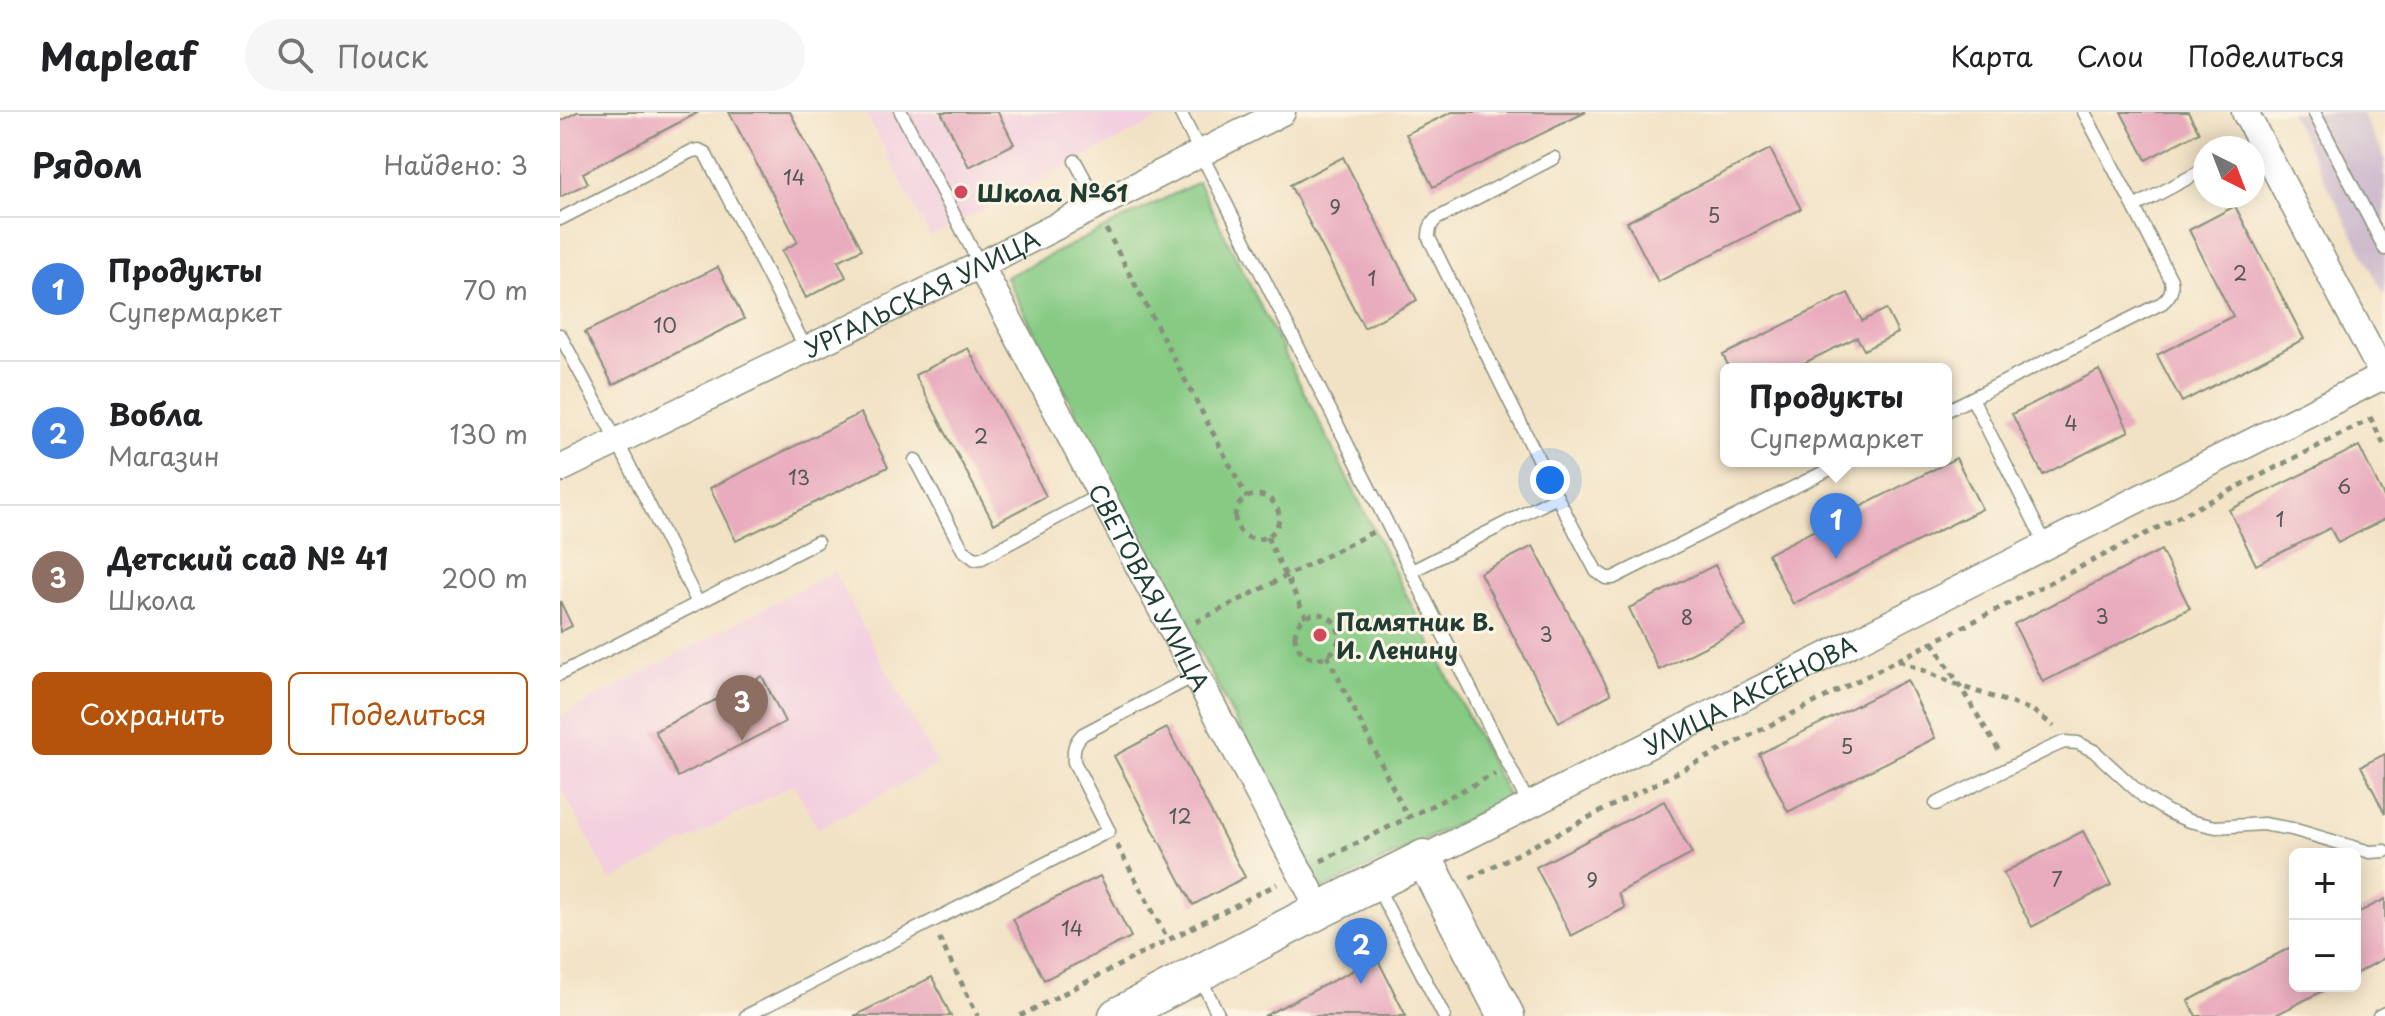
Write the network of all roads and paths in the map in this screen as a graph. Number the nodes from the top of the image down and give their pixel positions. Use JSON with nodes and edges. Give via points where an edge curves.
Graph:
{"nodes":[{"id":1,"x":901,"y":112,"type":"edge"},
{"id":2,"x":1180,"y":112,"type":"edge"},
{"id":3,"x":1282,"y":112,"type":"edge"},
{"id":4,"x":2084,"y":112,"type":"edge"},
{"id":5,"x":2245,"y":112,"type":"edge"},
{"id":6,"x":2314,"y":112,"type":"edge"},
{"id":7,"x":2250,"y":136,"type":"edge"},
{"id":8,"x":1201,"y":153,"type":"junction"},
{"id":9,"x":1554,"y":158,"type":"dead end"},
{"id":10,"x":1075,"y":161,"type":"dead end"},
{"id":11,"x":2265,"y":167,"type":"edge"},
{"id":12,"x":2193,"y":175,"type":"edge"},
{"id":13,"x":2134,"y":207,"type":"junction"},
{"id":14,"x":1100,"y":211,"type":"junction"},
{"id":15,"x":560,"y":219,"type":"edge"},
{"id":16,"x":2385,"y":249,"type":"edge"},
{"id":17,"x":980,"y":265,"type":"junction"},
{"id":18,"x":560,"y":335,"type":"edge"},
{"id":19,"x":806,"y":349,"type":"junction"},
{"id":20,"x":2384,"y":377,"type":"edge"},
{"id":21,"x":2357,"y":391,"type":"junction"},
{"id":22,"x":1972,"y":398,"type":"junction"},
{"id":23,"x":1952,"y":408,"type":"edge"},
{"id":24,"x":2371,"y":419,"type":"junction"},
{"id":25,"x":617,"y":441,"type":"junction"},
{"id":26,"x":2385,"y":447,"type":"edge"},
{"id":27,"x":915,"y":460,"type":"dead end"},
{"id":28,"x":1834,"y":467,"type":"edge"},
{"id":29,"x":560,"y":469,"type":"edge"},
{"id":30,"x":1101,"y":494,"type":"junction"},
{"id":31,"x":1557,"y":497,"type":"junction"},
{"id":32,"x":1247,"y":498,"type":"junction"},
{"id":33,"x":1388,"y":524,"type":"junction"},
{"id":34,"x":1267,"y":537,"type":"junction"},
{"id":35,"x":817,"y":542,"type":"dead end"},
{"id":36,"x":2047,"y":546,"type":"junction"},
{"id":37,"x":1412,"y":571,"type":"junction"},
{"id":38,"x":1286,"y":576,"type":"junction"},
{"id":39,"x":698,"y":603,"type":"junction"},
{"id":40,"x":1306,"y":617,"type":"junction"},
{"id":41,"x":1174,"y":633,"type":"junction"},
{"id":42,"x":1933,"y":642,"type":"junction"},
{"id":43,"x":1327,"y":655,"type":"junction"},
{"id":44,"x":1898,"y":660,"type":"junction"},
{"id":45,"x":560,"y":674,"type":"edge"},
{"id":46,"x":1196,"y":675,"type":"junction"},
{"id":47,"x":1960,"y":686,"type":"junction"},
{"id":48,"x":2064,"y":742,"type":"junction"},
{"id":49,"x":1510,"y":766,"type":"junction"},
{"id":50,"x":2010,"y":768,"type":"junction"},
{"id":51,"x":1936,"y":804,"type":"dead end"},
{"id":52,"x":1529,"y":805,"type":"junction"},
{"id":53,"x":1408,"y":818,"type":"junction"},
{"id":54,"x":1109,"y":831,"type":"junction"},
{"id":55,"x":2385,"y":851,"type":"edge"},
{"id":56,"x":1424,"y":858,"type":"junction"},
{"id":57,"x":1300,"y":872,"type":"junction"},
{"id":58,"x":1375,"y":883,"type":"junction"},
{"id":59,"x":1442,"y":892,"type":"junction"},
{"id":60,"x":1320,"y":910,"type":"junction"},
{"id":61,"x":931,"y":922,"type":"junction"},
{"id":62,"x":1168,"y":940,"type":"junction"},
{"id":63,"x":1197,"y":974,"type":"junction"},
{"id":64,"x":2385,"y":1013,"type":"edge"},
{"id":65,"x":746,"y":1016,"type":"edge"},
{"id":66,"x":978,"y":1016,"type":"edge"},
{"id":67,"x":1020,"y":1016,"type":"edge"},
{"id":68,"x":1117,"y":1016,"type":"edge"},
{"id":69,"x":1219,"y":1016,"type":"edge"},
{"id":70,"x":1444,"y":1016,"type":"edge"},
{"id":71,"x":1506,"y":1016,"type":"edge"},
{"id":72,"x":2379,"y":1016,"type":"edge"}],
"edges":[{"from":1,"to":17,"type":"lane"},
{"from":2,"to":8,"type":"lane"},
{"from":3,"to":8,"type":"street","name":"УРГАЛЬСКАЯ УЛИЦА"},
{"from":4,"to":13,"type":"lane"},
{"from":5,"to":7,"type":"street"},
{"from":6,"to":16,"type":"lane"},
{"from":8,"to":14,"type":"street","name":"УРГАЛЬСКАЯ УЛИЦА"},
{"from":8,"to":33,"type":"lane"},
{"from":9,"to":31,"type":"lane","via":[[1436,219],[1429,238]]},
{"from":10,"to":14,"type":"lane"},
{"from":11,"to":20,"type":"street"},
{"from":12,"to":13,"type":"lane"},
{"from":13,"to":22,"type":"lane","via":[[2171,280],[2170,296]]},
{"from":14,"to":17,"type":"street","name":"УРГАЛЬСКАЯ УЛИЦА"},
{"from":14,"to":32,"type":"path"},
{"from":15,"to":19,"type":"lane","via":[[692,151],[705,153]]},
{"from":17,"to":19,"type":"street","name":"УРГАЛЬСКАЯ УЛИЦА"},
{"from":17,"to":30,"type":"street","name":"СВЕТОВАЯ УЛИЦА"},
{"from":18,"to":25,"type":"lane"},
{"from":19,"to":25,"type":"street","name":"УРГАЛЬСКАЯ УЛИЦА"},
{"from":20,"to":21,"type":"street","name":"УЛИЦА АКСЁНОВА"},
{"from":21,"to":24,"type":"path"},
{"from":21,"to":36,"type":"street","name":"УЛИЦА АКСЁНОВА"},
{"from":22,"to":23,"type":"lane"},
{"from":22,"to":36,"type":"lane"},
{"from":24,"to":26,"type":"path"},
{"from":24,"to":42,"type":"path"},
{"from":25,"to":29,"type":"street","name":"УРГАЛЬСКАЯ УЛИЦА"},
{"from":25,"to":39,"type":"lane"},
{"from":27,"to":30,"type":"lane","via":[[963,550],[975,559]]},
{"from":28,"to":31,"type":"lane","via":[[1613,578],[1596,571]]},
{"from":30,"to":41,"type":"street","name":"СВЕТОВАЯ УЛИЦА"},
{"from":31,"to":37,"type":"lane"},
{"from":32,"to":34,"type":"path","via":[[1236,511],[1238,528],[1251,538]]},
{"from":32,"to":34,"type":"path","via":[[1263,496],[1276,506],[1278,523]]},
{"from":33,"to":37,"type":"lane"},
{"from":33,"to":38,"type":"path"},
{"from":34,"to":38,"type":"path"},
{"from":35,"to":39,"type":"lane"},
{"from":36,"to":52,"type":"street","name":"УЛИЦА АКСЁНОВА"},
{"from":37,"to":49,"type":"lane"},
{"from":38,"to":40,"type":"path"},
{"from":38,"to":41,"type":"path"},
{"from":39,"to":45,"type":"lane"},
{"from":40,"to":43,"type":"path","via":[[1323,615],[1336,626],[1338,643]]},
{"from":40,"to":43,"type":"path","via":[[1296,630],[1297,647],[1310,658]]},
{"from":41,"to":46,"type":"street","name":"СВЕТОВАЯ УЛИЦА"},
{"from":42,"to":44,"type":"path"},
{"from":42,"to":47,"type":"path"},
{"from":43,"to":53,"type":"path"},
{"from":44,"to":47,"type":"path"},
{"from":44,"to":59,"type":"path"},
{"from":46,"to":54,"type":"lane","via":[[1076,741],[1074,762]]},
{"from":46,"to":57,"type":"street","name":"СВЕТОВАЯ УЛИЦА"},
{"from":47,"to":48,"type":"path","via":[[2032,710],[2053,724]]},
{"from":47,"to":50,"type":"path"},
{"from":48,"to":50,"type":"lane"},
{"from":48,"to":55,"type":"lane","via":[[2094,751],[2144,797],[2189,821],[2216,827],[2263,824],[2370,852]]},
{"from":49,"to":52,"type":"lane"},
{"from":49,"to":53,"type":"path"},
{"from":50,"to":51,"type":"lane"},
{"from":52,"to":56,"type":"street","name":"УЛИЦА АКСЁНОВА"},
{"from":53,"to":57,"type":"path"},
{"from":54,"to":61,"type":"lane"},
{"from":54,"to":62,"type":"path"},
{"from":56,"to":58,"type":"street","name":"УЛИЦА АКСЁНОВА"},
{"from":56,"to":59,"type":"street"},
{"from":57,"to":60,"type":"street","name":"СВЕТОВАЯ УЛИЦА"},
{"from":57,"to":62,"type":"path"},
{"from":58,"to":60,"type":"street","name":"УЛИЦА АКСЁНОВА"},
{"from":58,"to":70,"type":"lane"},
{"from":59,"to":71,"type":"street"},
{"from":60,"to":63,"type":"street","name":"УЛИЦА АКСЁНОВА"},
{"from":61,"to":65,"type":"lane"},
{"from":61,"to":66,"type":"path"},
{"from":62,"to":67,"type":"path"},
{"from":63,"to":68,"type":"street","name":"УЛИЦА АКСЁНОВА"},
{"from":63,"to":69,"type":"lane"},
{"from":64,"to":72,"type":"lane"}]}
